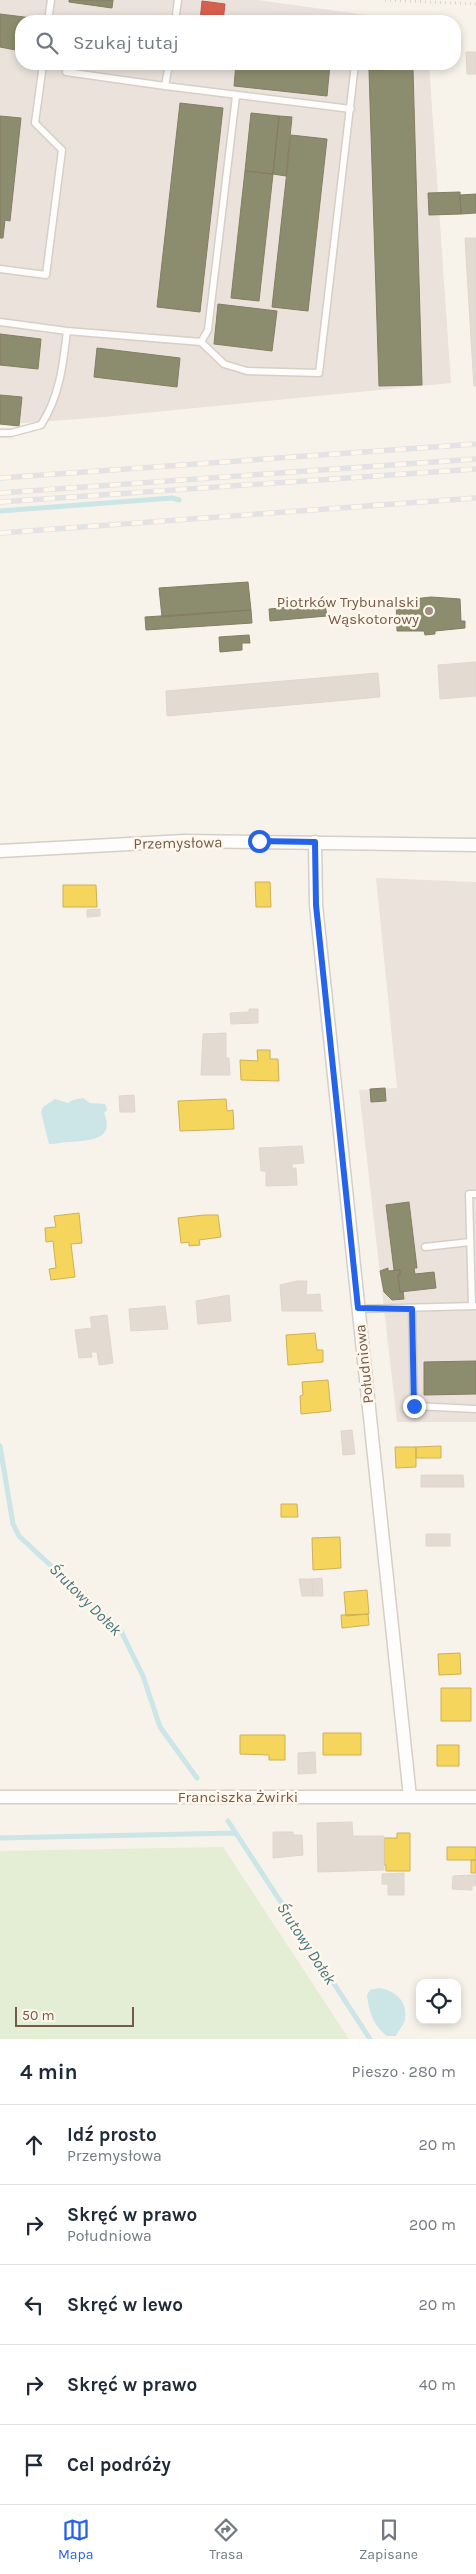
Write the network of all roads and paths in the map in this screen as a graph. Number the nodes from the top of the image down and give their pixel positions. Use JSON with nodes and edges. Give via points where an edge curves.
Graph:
{"nodes":[{"id":1,"x":51,"y":0,"type":"edge"},
{"id":2,"x":178,"y":0,"type":"edge"},
{"id":3,"x":385,"y":0,"type":"edge"},
{"id":4,"x":476,"y":4,"type":"edge"},
{"id":5,"x":49,"y":15,"type":"edge"},
{"id":6,"x":176,"y":15,"type":"edge"},
{"id":7,"x":41,"y":70,"type":"edge"},
{"id":8,"x":168,"y":70,"type":"edge"},
{"id":9,"x":354,"y":70,"type":"edge"},
{"id":10,"x":66,"y":72,"type":"dead end"},
{"id":11,"x":166,"y":86,"type":"junction"},
{"id":12,"x":236,"y":96,"type":"junction"},
{"id":13,"x":351,"y":109,"type":"junction"},
{"id":14,"x":0,"y":269,"type":"edge"},
{"id":15,"x":0,"y":322,"type":"edge"},
{"id":16,"x":67,"y":331,"type":"junction"},
{"id":17,"x":201,"y":342,"type":"junction"},
{"id":18,"x":0,"y":433,"type":"edge"},
{"id":19,"x":315,"y":842,"type":"junction"},
{"id":20,"x":476,"y":845,"type":"edge"},
{"id":21,"x":0,"y":852,"type":"edge"},
{"id":22,"x":476,"y":1194,"type":"edge"},
{"id":23,"x":472,"y":1247,"type":"edge"},
{"id":24,"x":425,"y":1248,"type":"dead end"},
{"id":25,"x":474,"y":1306,"type":"edge"},
{"id":26,"x":358,"y":1308,"type":"junction"},
{"id":27,"x":412,"y":1309,"type":"junction"},
{"id":28,"x":476,"y":1409,"type":"edge"},
{"id":29,"x":0,"y":1797,"type":"edge"},
{"id":30,"x":410,"y":1797,"type":"junction"},
{"id":31,"x":476,"y":1797,"type":"edge"}],
"edges":[{"from":1,"to":5,"type":"lane"},
{"from":2,"to":6,"type":"lane"},
{"from":3,"to":4,"type":"path"},
{"from":7,"to":14,"type":"lane","via":[[35,123],[62,150],[46,275]]},
{"from":8,"to":11,"type":"lane"},
{"from":9,"to":13,"type":"lane"},
{"from":10,"to":11,"type":"lane"},
{"from":11,"to":12,"type":"lane"},
{"from":12,"to":13,"type":"lane"},
{"from":12,"to":17,"type":"lane","via":[[208,330]]},
{"from":13,"to":17,"type":"lane","via":[[319,373],[247,371],[224,364]]},
{"from":15,"to":16,"type":"lane"},
{"from":16,"to":17,"type":"lane"},
{"from":16,"to":18,"type":"lane","via":[[62,373],[51,409],[41,425],[11,434]]},
{"from":19,"to":20,"type":"street","name":"Przemysłowa"},
{"from":19,"to":21,"type":"street","name":"Przemysłowa","via":[[185,841]]},
{"from":19,"to":26,"type":"street","name":"Południowa","via":[[316,905]]},
{"from":22,"to":23,"type":"lane","via":[[469,1194]]},
{"from":23,"to":24,"type":"lane"},
{"from":23,"to":25,"type":"lane"},
{"from":25,"to":27,"type":"lane"},
{"from":26,"to":27,"type":"lane"},
{"from":26,"to":30,"type":"street","name":"Południowa"},
{"from":27,"to":28,"type":"lane","via":[[414,1406]]},
{"from":29,"to":30,"type":"street","name":"Franciszka Żwirki"},
{"from":30,"to":31,"type":"street","name":"Franciszka Żwirki"}]}
